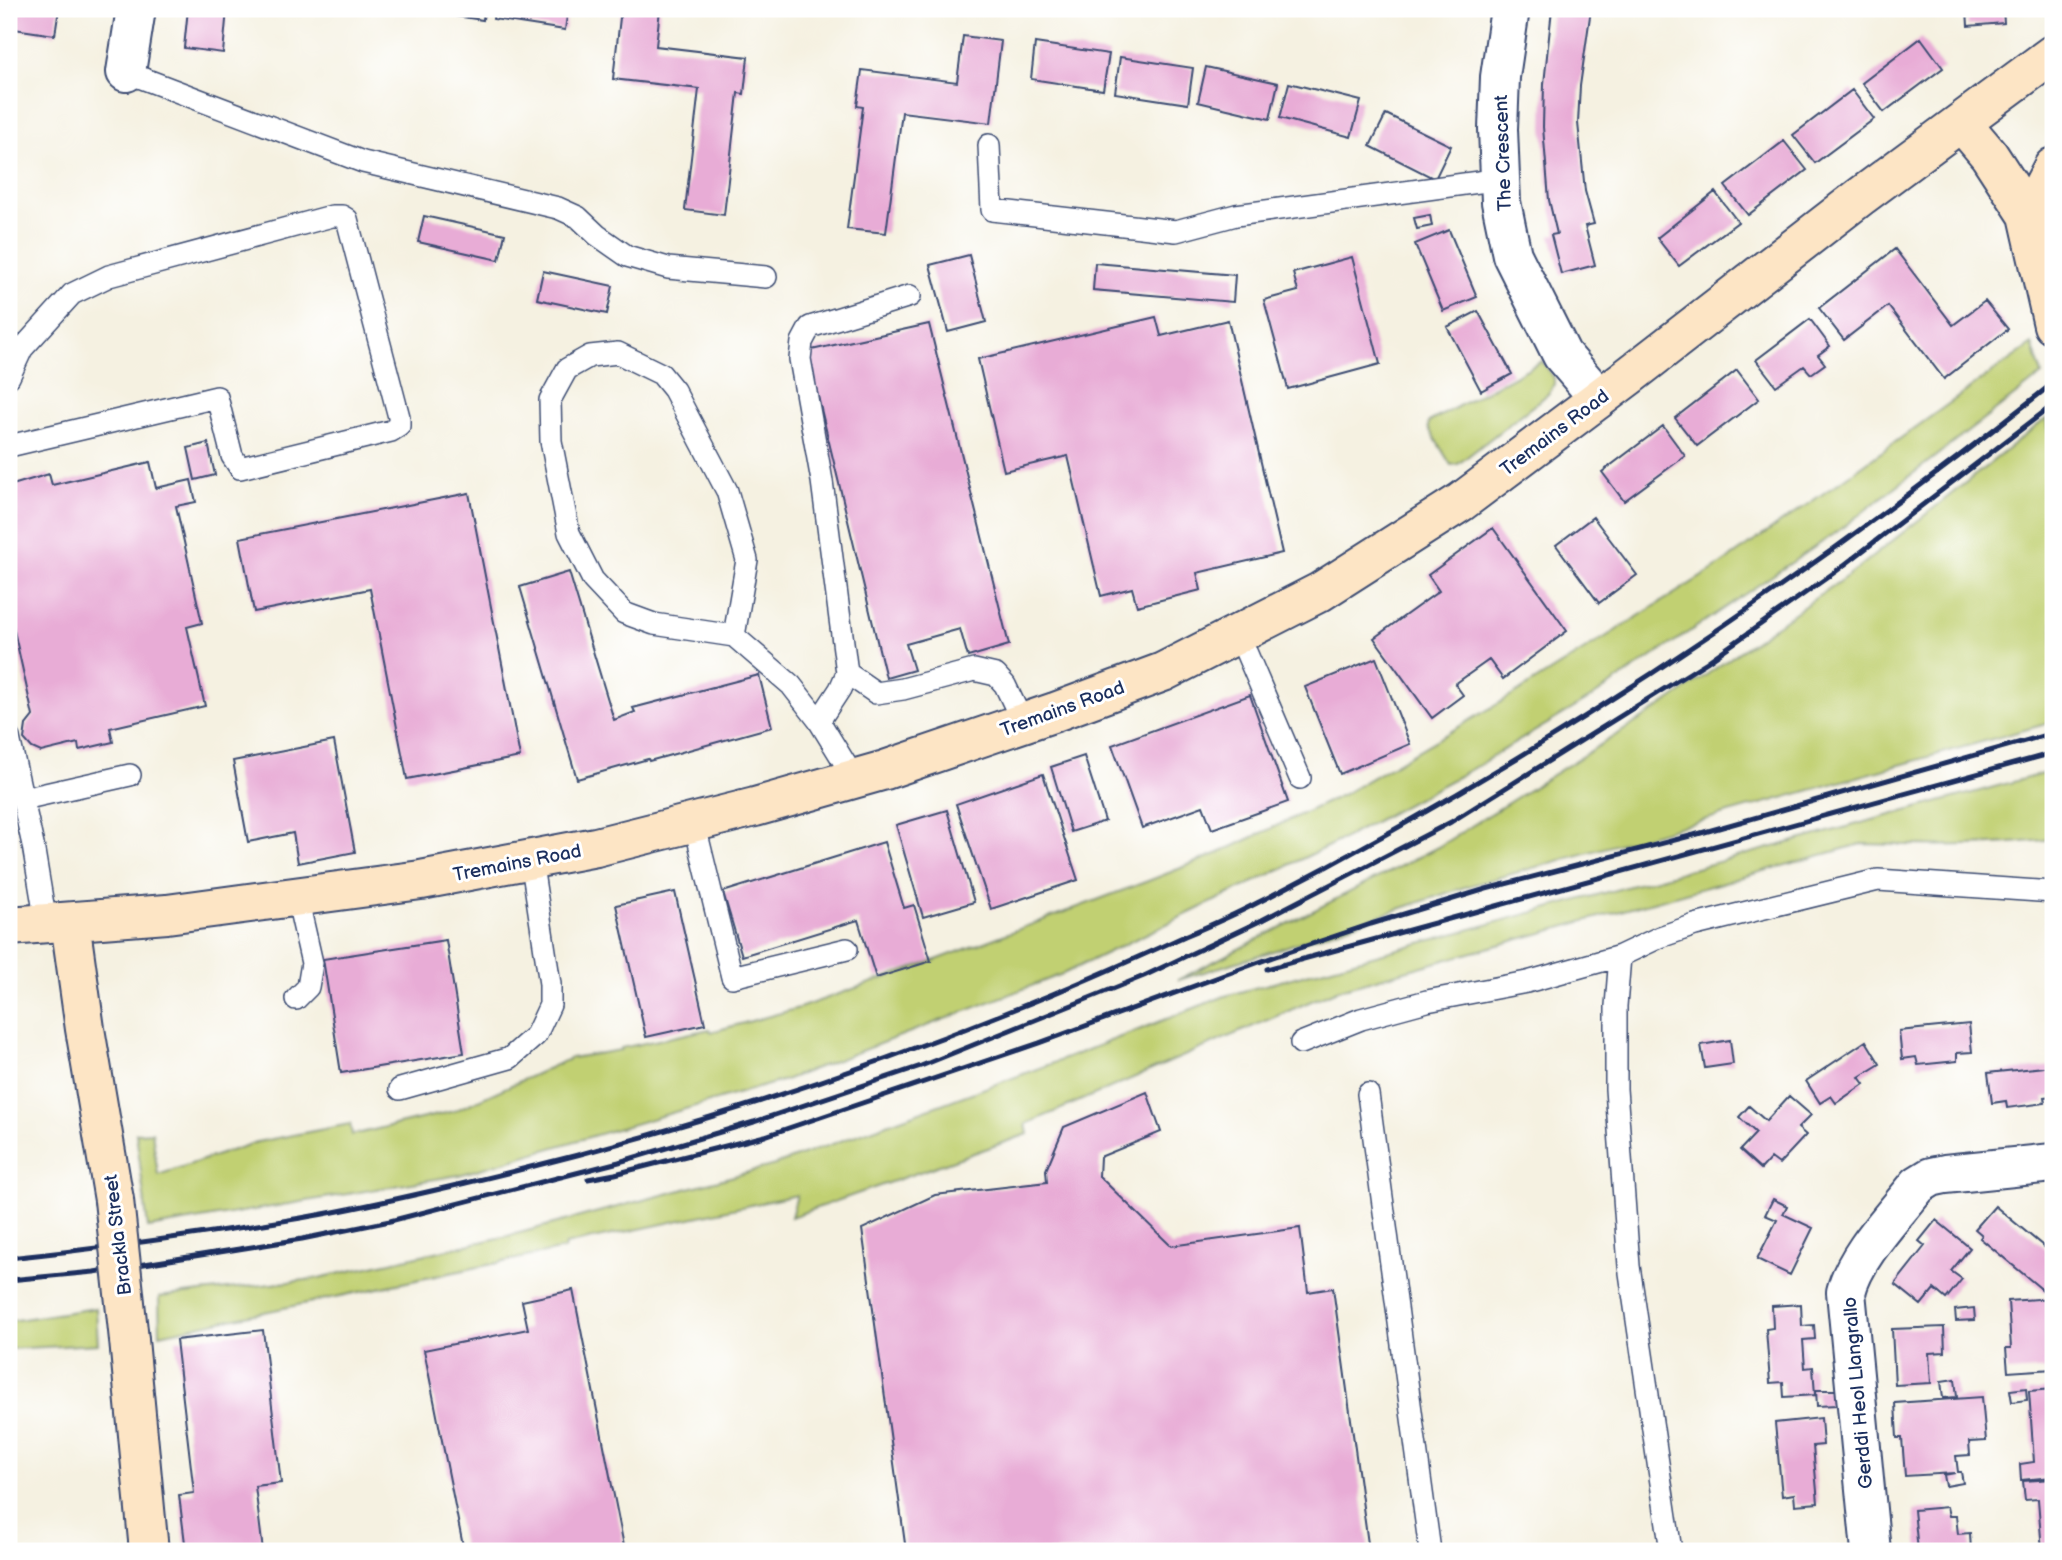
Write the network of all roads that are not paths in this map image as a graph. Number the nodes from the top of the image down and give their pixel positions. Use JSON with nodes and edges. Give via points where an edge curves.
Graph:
{"nodes":[{"id":1,"x":136,"y":9,"type":"edge"},
{"id":2,"x":1510,"y":9,"type":"edge"},
{"id":3,"x":2053,"y":54,"type":"edge"},
{"id":4,"x":126,"y":72,"type":"joint"},
{"id":5,"x":1962,"y":123,"type":"junction"},
{"id":6,"x":989,"y":145,"type":"dead end"},
{"id":7,"x":2053,"y":167,"type":"edge"},
{"id":8,"x":1501,"y":179,"type":"junction"},
{"id":9,"x":2028,"y":215,"type":"junction"},
{"id":10,"x":766,"y":276,"type":"dead end"},
{"id":11,"x":910,"y":296,"type":"dead end"},
{"id":12,"x":2053,"y":325,"type":"edge"},
{"id":13,"x":11,"y":373,"type":"edge"},
{"id":14,"x":1599,"y":398,"type":"junction"},
{"id":15,"x":9,"y":446,"type":"edge"},
{"id":16,"x":1238,"y":633,"type":"junction"},
{"id":17,"x":734,"y":636,"type":"junction"},
{"id":18,"x":847,"y":673,"type":"junction"},
{"id":19,"x":819,"y":721,"type":"junction"},
{"id":20,"x":1023,"y":723,"type":"junction"},
{"id":21,"x":9,"y":738,"type":"edge"},
{"id":22,"x":130,"y":775,"type":"dead end"},
{"id":23,"x":854,"y":778,"type":"junction"},
{"id":24,"x":1300,"y":778,"type":"dead end"},
{"id":25,"x":23,"y":799,"type":"junction"},
{"id":26,"x":694,"y":822,"type":"junction"},
{"id":27,"x":531,"y":859,"type":"junction"},
{"id":28,"x":2053,"y":892,"type":"edge"},
{"id":29,"x":297,"y":897,"type":"junction"},
{"id":30,"x":41,"y":924,"type":"edge"},
{"id":31,"x":847,"y":949,"type":"dead end"},
{"id":32,"x":1620,"y":956,"type":"junction"},
{"id":33,"x":296,"y":999,"type":"dead end"},
{"id":34,"x":1301,"y":1043,"type":"dead end"},
{"id":35,"x":400,"y":1089,"type":"dead end"},
{"id":36,"x":1368,"y":1094,"type":"dead end"},
{"id":37,"x":2053,"y":1163,"type":"edge"},
{"id":38,"x":149,"y":1551,"type":"edge"},
{"id":39,"x":1430,"y":1551,"type":"edge"},
{"id":40,"x":1671,"y":1551,"type":"edge"},
{"id":41,"x":1871,"y":1551,"type":"edge"}],
"edges":[{"from":1,"to":4,"type":"street"},
{"from":2,"to":8,"type":"street","name":"The Crescent","via":[[1500,77]]},
{"from":3,"to":5,"type":"main road","name":"Tremains Road"},
{"from":4,"to":10,"type":"lane","via":[[363,162],[558,208],[578,217],[626,256],[668,268]]},
{"from":5,"to":9,"type":"main road"},
{"from":5,"to":14,"type":"main road","name":"Tremains Road"},
{"from":6,"to":8,"type":"lane","via":[[992,210],[1176,231],[1236,215]]},
{"from":7,"to":9,"type":"main road"},
{"from":8,"to":14,"type":"street","name":"The Crescent","via":[[1512,255],[1562,355]]},
{"from":9,"to":12,"type":"main road"},
{"from":11,"to":18,"type":"lane","via":[[810,327],[802,342],[800,359],[822,481]]},
{"from":13,"to":15,"type":"lane","via":[[22,349],[72,294],[109,276],[342,216],[347,219],[399,426],[240,468],[232,456],[217,397]]},
{"from":14,"to":16,"type":"main road","name":"Tremains Road","via":[[1461,502],[1320,592]]},
{"from":16,"to":20,"type":"main road","name":"Tremains Road","via":[[1163,672]]},
{"from":16,"to":24,"type":"lane"},
{"from":17,"to":17,"type":"lane","via":[[654,624],[624,613],[593,580],[569,533],[551,441],[550,400],[566,369],[590,356],[618,353],[662,374],[674,390],[727,491],[747,560]]},
{"from":17,"to":19,"type":"lane","via":[[791,685]]},
{"from":18,"to":19,"type":"lane"},
{"from":18,"to":20,"type":"lane","via":[[876,693],[974,670],[996,675]]},
{"from":19,"to":23,"type":"lane"},
{"from":20,"to":23,"type":"main road","name":"Tremains Road"},
{"from":21,"to":25,"type":"lane"},
{"from":22,"to":25,"type":"lane"},
{"from":23,"to":26,"type":"main road","name":"Tremains Road"},
{"from":25,"to":30,"type":"lane"},
{"from":26,"to":27,"type":"main road","name":"Tremains Road"},
{"from":26,"to":31,"type":"lane","via":[[732,977]]},
{"from":27,"to":29,"type":"main road","name":"Tremains Road"},
{"from":27,"to":35,"type":"lane","via":[[550,984],[550,1006],[536,1035],[510,1058]]},
{"from":28,"to":32,"type":"lane","via":[[1878,880],[1695,925]]},
{"from":29,"to":30,"type":"main road","name":"Tremains Road"},
{"from":29,"to":33,"type":"lane","via":[[312,963],[308,986]]},
{"from":30,"to":38,"type":"main road","name":"Brackla Street","bridge":true,"via":[[85,1029],[114,1200]]},
{"from":32,"to":34,"type":"lane","via":[[1361,1019]]},
{"from":32,"to":40,"type":"lane","via":[[1616,1088],[1629,1266]]},
{"from":36,"to":39,"type":"lane"},
{"from":37,"to":41,"type":"street","name":"Gerddi Heol Llangrallo","via":[[1931,1177],[1918,1185],[1849,1281],[1846,1292]]}]}
